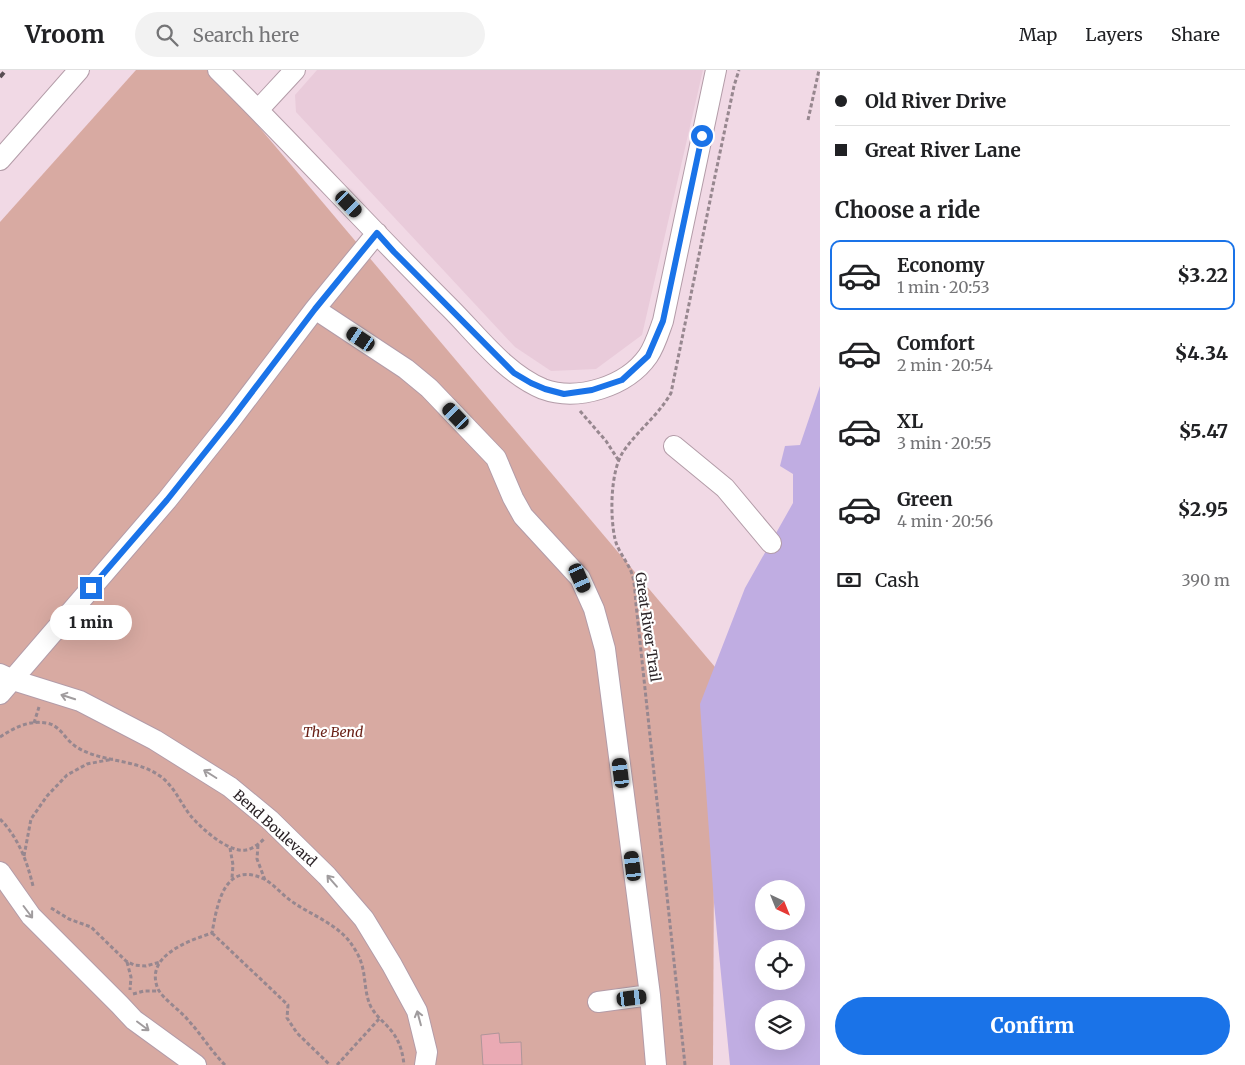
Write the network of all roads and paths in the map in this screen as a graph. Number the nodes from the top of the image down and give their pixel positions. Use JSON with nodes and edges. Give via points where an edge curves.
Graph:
{"nodes":[{"id":1,"x":78,"y":70,"type":"edge"},
{"id":2,"x":218,"y":70,"type":"edge"},
{"id":3,"x":295,"y":70,"type":"edge"},
{"id":4,"x":716,"y":70,"type":"edge"},
{"id":5,"x":739,"y":70,"type":"edge"},
{"id":6,"x":819,"y":70,"type":"edge"},
{"id":7,"x":258,"y":110,"type":"junction"},
{"id":8,"x":808,"y":120,"type":"dead end"},
{"id":9,"x":0,"y":160,"type":"edge"},
{"id":10,"x":377,"y":233,"type":"junction"},
{"id":11,"x":315,"y":309,"type":"junction"},
{"id":12,"x":564,"y":394,"type":"junction"},
{"id":13,"x":674,"y":446,"type":"dead end"},
{"id":14,"x":619,"y":461,"type":"junction"},
{"id":15,"x":771,"y":542,"type":"dead end"},
{"id":16,"x":4,"y":682,"type":"edge"},
{"id":17,"x":0,"y":737,"type":"edge"},
{"id":18,"x":113,"y":759,"type":"junction"},
{"id":19,"x":0,"y":818,"type":"edge"},
{"id":20,"x":277,"y":827,"type":"junction"},
{"id":21,"x":258,"y":845,"type":"junction"},
{"id":22,"x":230,"y":847,"type":"junction"},
{"id":23,"x":24,"y":856,"type":"junction"},
{"id":24,"x":0,"y":872,"type":"edge"},
{"id":25,"x":232,"y":878,"type":"junction"},
{"id":26,"x":265,"y":880,"type":"junction"},
{"id":27,"x":34,"y":887,"type":"dead end"},
{"id":28,"x":49,"y":907,"type":"dead end"},
{"id":29,"x":212,"y":933,"type":"junction"},
{"id":30,"x":126,"y":961,"type":"junction"},
{"id":31,"x":160,"y":962,"type":"junction"},
{"id":32,"x":650,"y":995,"type":"junction"},
{"id":33,"x":129,"y":996,"type":"dead end"},
{"id":34,"x":598,"y":1002,"type":"dead end"},
{"id":35,"x":379,"y":1020,"type":"junction"},
{"id":36,"x":176,"y":1059,"type":"edge"},
{"id":37,"x":196,"y":1065,"type":"edge"},
{"id":38,"x":225,"y":1065,"type":"edge"},
{"id":39,"x":330,"y":1065,"type":"edge"},
{"id":40,"x":337,"y":1065,"type":"edge"},
{"id":41,"x":404,"y":1065,"type":"edge"},
{"id":42,"x":425,"y":1065,"type":"edge"},
{"id":43,"x":656,"y":1065,"type":"edge"},
{"id":44,"x":685,"y":1065,"type":"edge"}],
"edges":[{"from":1,"to":9,"type":"street"},
{"from":2,"to":7,"type":"street"},
{"from":3,"to":7,"type":"street"},
{"from":4,"to":12,"type":"street","via":[[667,303],[660,330],[648,356],[622,380],[592,390]]},
{"from":5,"to":14,"type":"path","name":"Great River Trail","via":[[671,392]]},
{"from":6,"to":8,"type":"path"},
{"from":7,"to":10,"type":"street"},
{"from":10,"to":11,"type":"street"},
{"from":10,"to":12,"type":"street","via":[[514,373],[545,389]]},
{"from":11,"to":16,"type":"street","via":[[167,500]]},
{"from":11,"to":32,"type":"street","via":[[406,369],[429,388],[496,458],[523,516],[580,578],[594,610],[605,649]]},
{"from":12,"to":14,"type":"path","via":[[606,441]]},
{"from":13,"to":15,"type":"street","via":[[724,488]]},
{"from":14,"to":44,"type":"path","name":"Great River Trail","via":[[612,495],[615,541],[632,574]]},
{"from":20,"to":16,"type":"street","name":"Bend Boulevard","one_way":true,"via":[[230,787],[155,740],[80,701]]},
{"from":17,"to":18,"type":"path","via":[[30,723],[55,725],[74,746]]},
{"from":18,"to":22,"type":"path","via":[[146,767],[161,776],[191,816],[212,836]]},
{"from":18,"to":23,"type":"path","via":[[87,764],[67,775],[47,796],[31,819]]},
{"from":19,"to":23,"type":"path","via":[[11,830]]},
{"from":20,"to":21,"type":"path"},
{"from":42,"to":20,"type":"street","name":"Bend Boulevard","one_way":true,"via":[[427,1052],[417,1010],[364,919],[327,876]]},
{"from":21,"to":22,"type":"path","via":[[247,850]]},
{"from":21,"to":26,"type":"path","via":[[257,859]]},
{"from":22,"to":25,"type":"path"},
{"from":23,"to":27,"type":"path"},
{"from":24,"to":36,"type":"street","one_way":true,"via":[[43,929]]},
{"from":25,"to":26,"type":"path","via":[[253,875]]},
{"from":25,"to":29,"type":"path","via":[[217,905]]},
{"from":26,"to":35,"type":"path","via":[[291,901],[328,922],[349,941],[361,960],[370,1004]]},
{"from":28,"to":30,"type":"path","via":[[91,927]]},
{"from":29,"to":31,"type":"path","via":[[188,940]]},
{"from":29,"to":39,"type":"path","via":[[288,1005],[287,1018],[296,1033]]},
{"from":30,"to":31,"type":"path","via":[[134,966]]},
{"from":30,"to":33,"type":"path","via":[[131,977]]},
{"from":31,"to":38,"type":"path","via":[[155,975],[159,991],[188,1019]]},
{"from":32,"to":34,"type":"street"},
{"from":32,"to":43,"type":"street"},
{"from":35,"to":40,"type":"path"},
{"from":35,"to":41,"type":"path","via":[[393,1032]]},
{"from":36,"to":37,"type":"street"}]}
